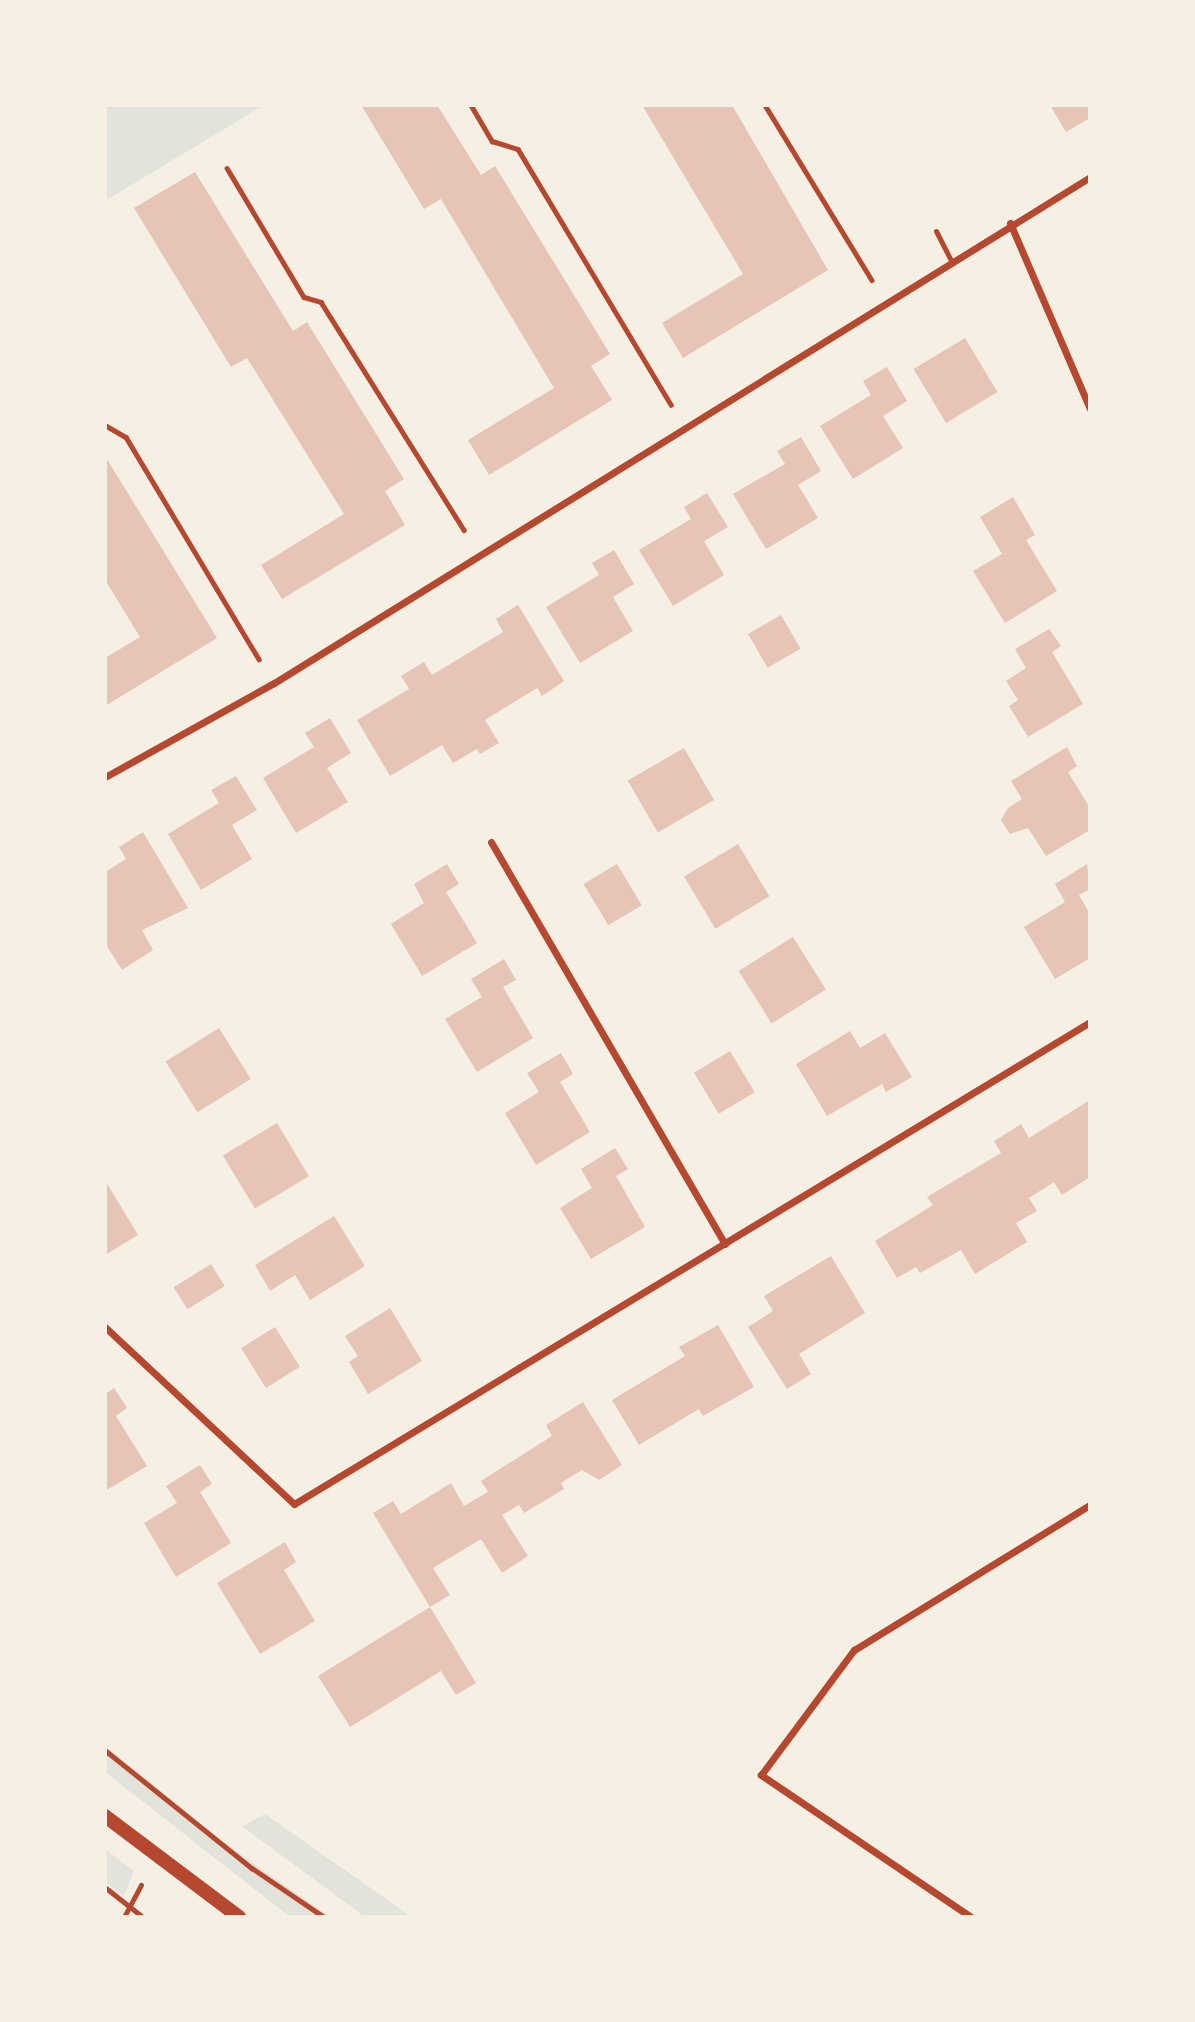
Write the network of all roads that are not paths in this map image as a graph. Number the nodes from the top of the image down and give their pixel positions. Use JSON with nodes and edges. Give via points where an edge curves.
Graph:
{"nodes":[{"id":1,"x":1090,"y":177,"type":"edge"},
{"id":2,"x":1010,"y":223,"type":"junction"},
{"id":3,"x":936,"y":232,"type":"dead end"},
{"id":4,"x":952,"y":262,"type":"junction"},
{"id":5,"x":1090,"y":409,"type":"edge"},
{"id":6,"x":105,"y":777,"type":"edge"},
{"id":7,"x":491,"y":842,"type":"dead end"},
{"id":8,"x":1090,"y":1022,"type":"edge"},
{"id":9,"x":724,"y":1244,"type":"junction"},
{"id":10,"x":105,"y":1327,"type":"edge"},
{"id":11,"x":1090,"y":1505,"type":"edge"},
{"id":12,"x":105,"y":1816,"type":"edge"},
{"id":13,"x":239,"y":1917,"type":"edge"},
{"id":14,"x":971,"y":1917,"type":"edge"}],
"edges":[{"from":1,"to":2,"type":"street"},
{"from":2,"to":4,"type":"street"},
{"from":2,"to":5,"type":"street"},
{"from":3,"to":4,"type":"lane"},
{"from":4,"to":6,"type":"street","via":[[274,683]]},
{"from":7,"to":9,"type":"street"},
{"from":8,"to":9,"type":"street"},
{"from":9,"to":10,"type":"street","via":[[294,1504]]},
{"from":11,"to":14,"type":"street","via":[[854,1650],[761,1775]]},
{"from":12,"to":13,"type":"main road"}]}
